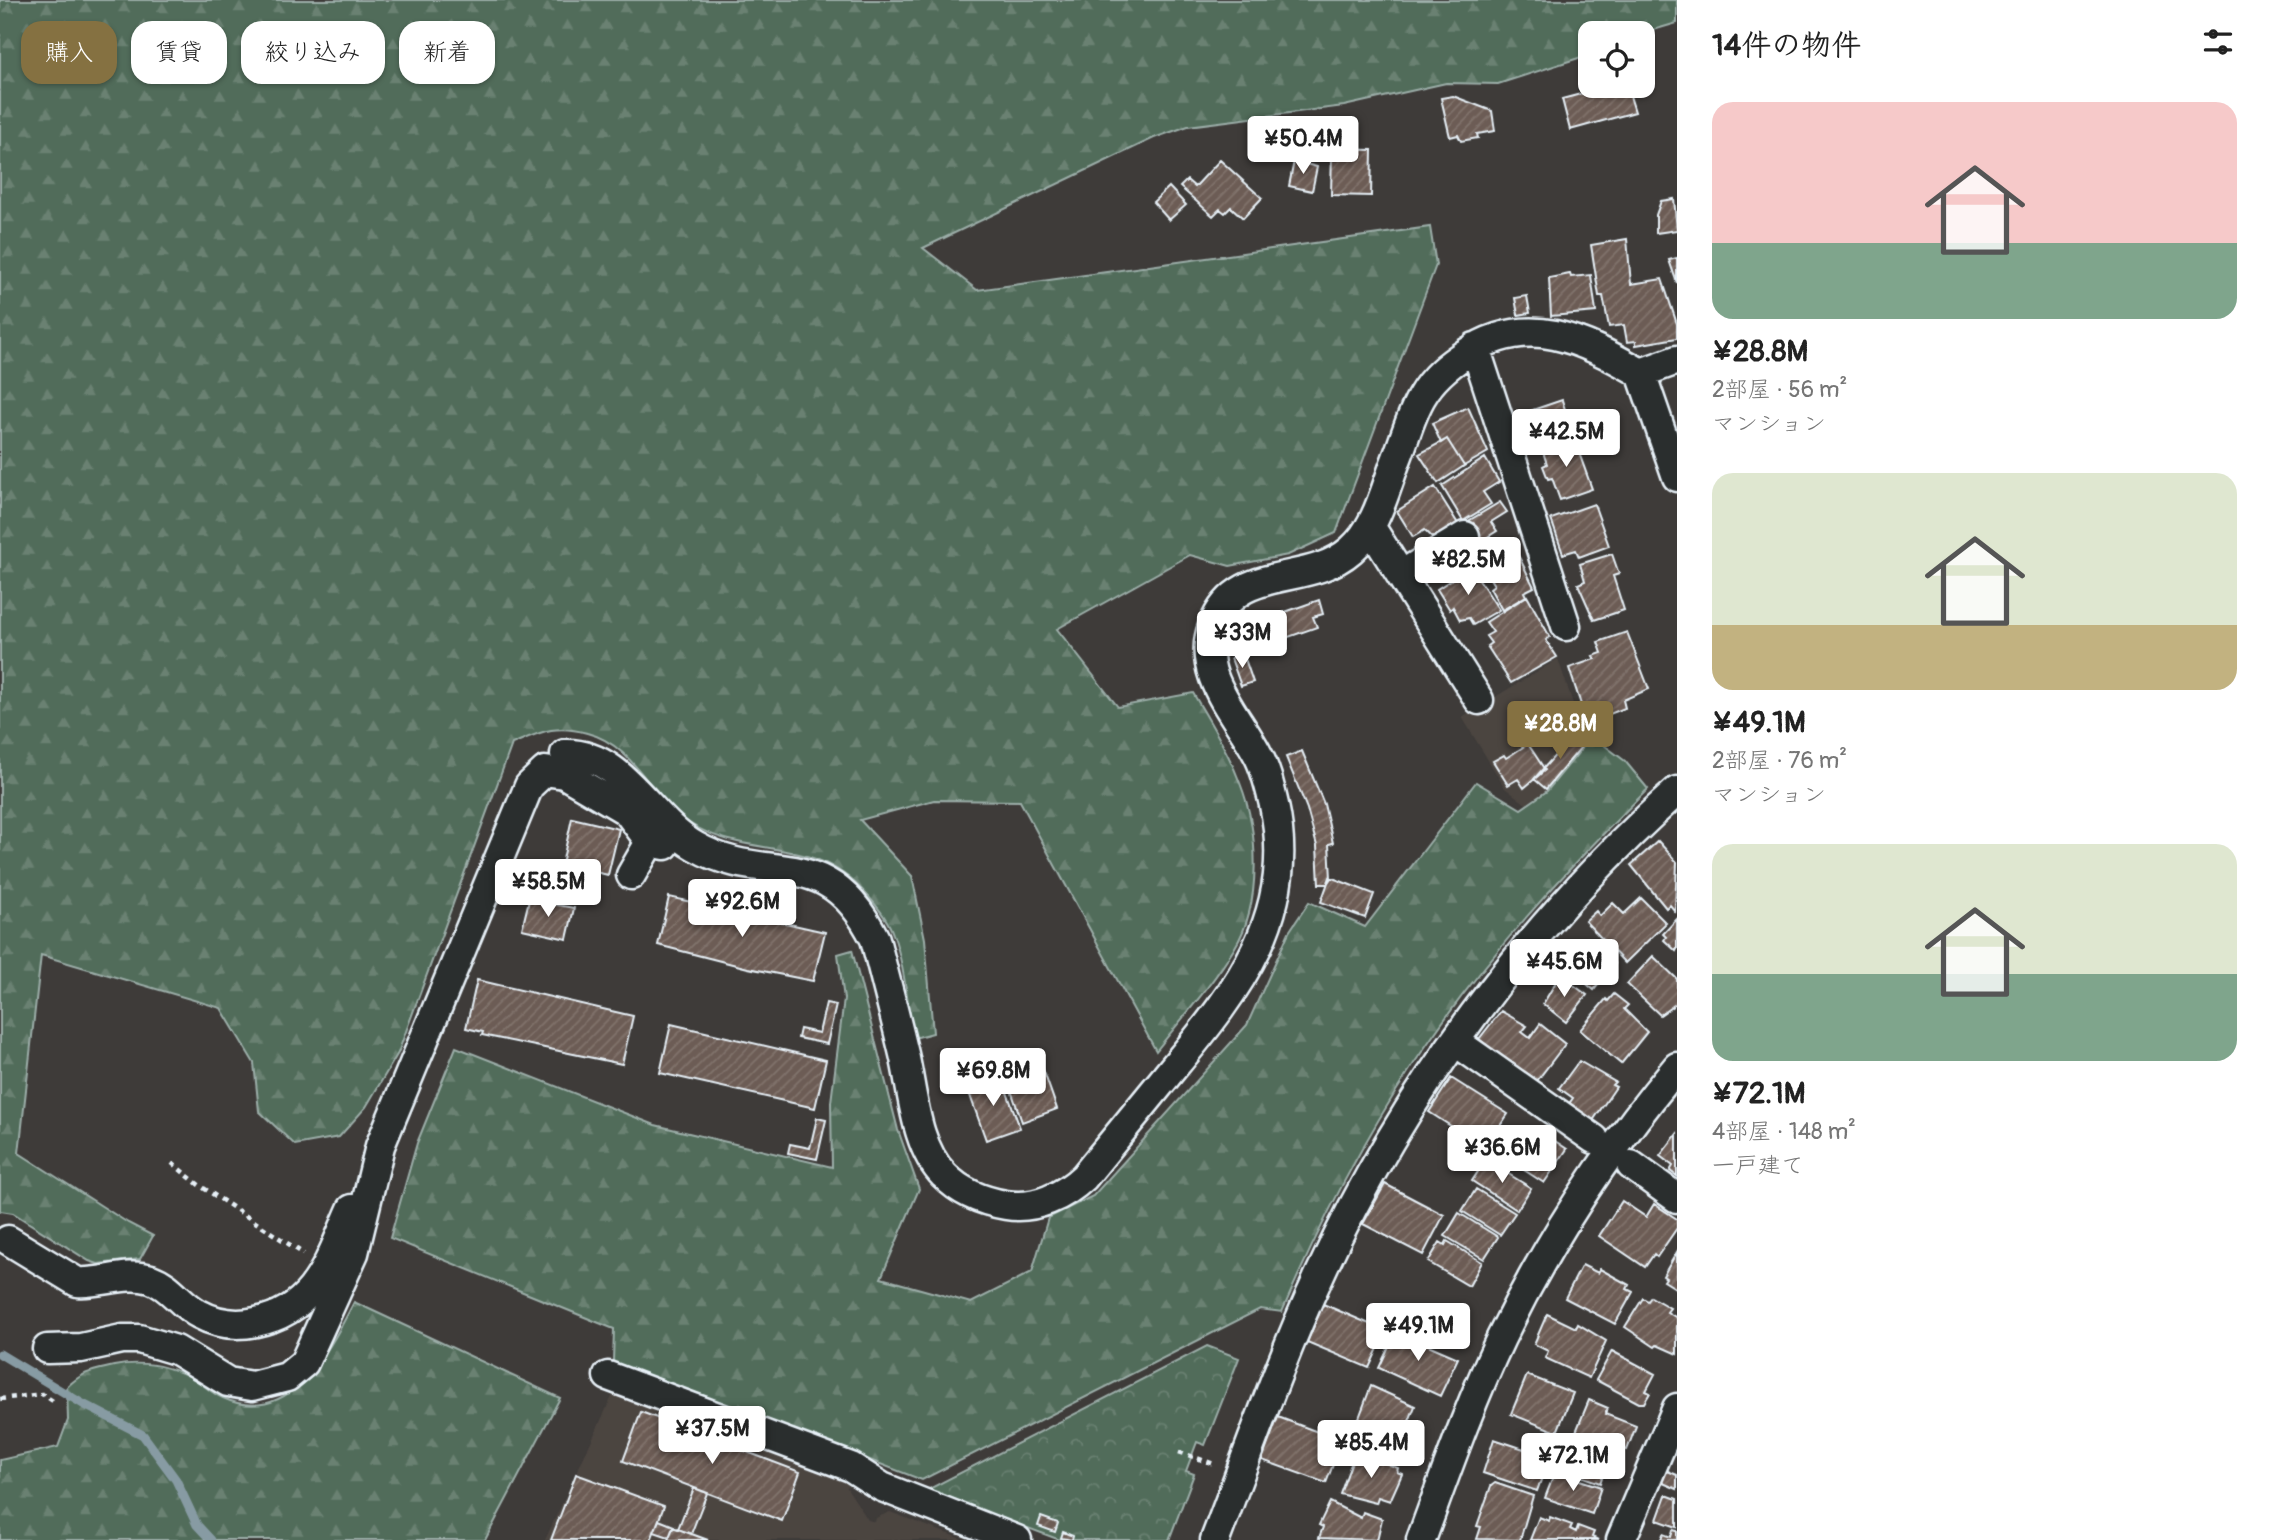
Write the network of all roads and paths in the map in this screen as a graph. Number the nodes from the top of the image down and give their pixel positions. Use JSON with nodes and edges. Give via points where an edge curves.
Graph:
{"nodes":[{"id":1,"x":1475,"y":347,"type":"junction"},
{"id":2,"x":1677,"y":360,"type":"edge"},
{"id":3,"x":1641,"y":373,"type":"junction"},
{"id":4,"x":1677,"y":477,"type":"edge"},
{"id":5,"x":1370,"y":526,"type":"junction"},
{"id":6,"x":1465,"y":536,"type":"dead end"},
{"id":7,"x":1401,"y":575,"type":"junction"},
{"id":8,"x":1566,"y":626,"type":"dead end"},
{"id":9,"x":1479,"y":700,"type":"dead end"},
{"id":10,"x":565,"y":754,"type":"dead end"},
{"id":11,"x":1677,"y":791,"type":"edge"},
{"id":12,"x":650,"y":842,"type":"junction"},
{"id":13,"x":710,"y":853,"type":"junction"},
{"id":14,"x":631,"y":875,"type":"dead end"},
{"id":15,"x":1457,"y":1042,"type":"junction"},
{"id":16,"x":1677,"y":1068,"type":"edge"},
{"id":17,"x":1594,"y":1139,"type":"dead end"},
{"id":18,"x":380,"y":1146,"type":"junction"},
{"id":19,"x":172,"y":1163,"type":"dead end"},
{"id":20,"x":1631,"y":1165,"type":"dead end"},
{"id":21,"x":1677,"y":1198,"type":"edge"},
{"id":22,"x":8,"y":1240,"type":"dead end"},
{"id":23,"x":325,"y":1267,"type":"junction"},
{"id":24,"x":47,"y":1349,"type":"dead end"},
{"id":25,"x":608,"y":1376,"type":"dead end"},
{"id":26,"x":0,"y":1399,"type":"edge"},
{"id":27,"x":56,"y":1403,"type":"dead end"},
{"id":28,"x":1677,"y":1408,"type":"edge"},
{"id":29,"x":1178,"y":1452,"type":"dead end"},
{"id":30,"x":1194,"y":1457,"type":"dead end"},
{"id":31,"x":1017,"y":1540,"type":"edge"},
{"id":32,"x":1215,"y":1540,"type":"edge"},
{"id":33,"x":1421,"y":1540,"type":"edge"},
{"id":34,"x":1621,"y":1540,"type":"edge"}],
"edges":[{"from":1,"to":3,"type":"street","via":[[1521,331],[1541,331],[1580,341]]},
{"from":1,"to":5,"type":"street","via":[[1434,377],[1420,398]]},
{"from":1,"to":8,"type":"street"},
{"from":2,"to":3,"type":"street"},
{"from":3,"to":4,"type":"street"},
{"from":5,"to":7,"type":"street"},
{"from":5,"to":13,"type":"street","via":[[1351,550],[1334,562],[1248,586],[1234,594],[1219,614],[1208,648],[1210,674],[1259,755],[1277,821],[1276,885],[1269,920],[1251,962],[1218,1014],[1084,1177],[1054,1198],[1030,1205],[990,1202],[942,1174],[923,1139],[875,939],[853,903],[808,873]]},
{"from":6,"to":7,"type":"street"},
{"from":7,"to":9,"type":"street"},
{"from":10,"to":13,"type":"street","via":[[603,761],[675,832]]},
{"from":11,"to":15,"type":"street","via":[[1547,925]]},
{"from":12,"to":13,"type":"street"},
{"from":12,"to":14,"type":"street"},
{"from":12,"to":18,"type":"street","via":[[627,811],[564,774],[545,771],[529,786]]},
{"from":15,"to":17,"type":"street"},
{"from":15,"to":32,"type":"street","via":[[1405,1115],[1320,1272]]},
{"from":16,"to":33,"type":"street","via":[[1607,1160],[1534,1275],[1472,1404]]},
{"from":18,"to":23,"type":"street"},
{"from":18,"to":24,"type":"street","via":[[354,1253],[312,1350],[287,1377],[264,1385],[228,1382],[176,1350],[139,1339]]},
{"from":19,"to":23,"type":"path","via":[[254,1223]]},
{"from":20,"to":21,"type":"street"},
{"from":22,"to":23,"type":"street","via":[[77,1282],[126,1276],[153,1280],[197,1314],[236,1325],[262,1321],[295,1307],[315,1287]]},
{"from":25,"to":31,"type":"street","via":[[850,1467],[882,1487]]},
{"from":26,"to":27,"type":"path","via":[[42,1394]]},
{"from":28,"to":34,"type":"street"},
{"from":29,"to":30,"type":"path"}]}
